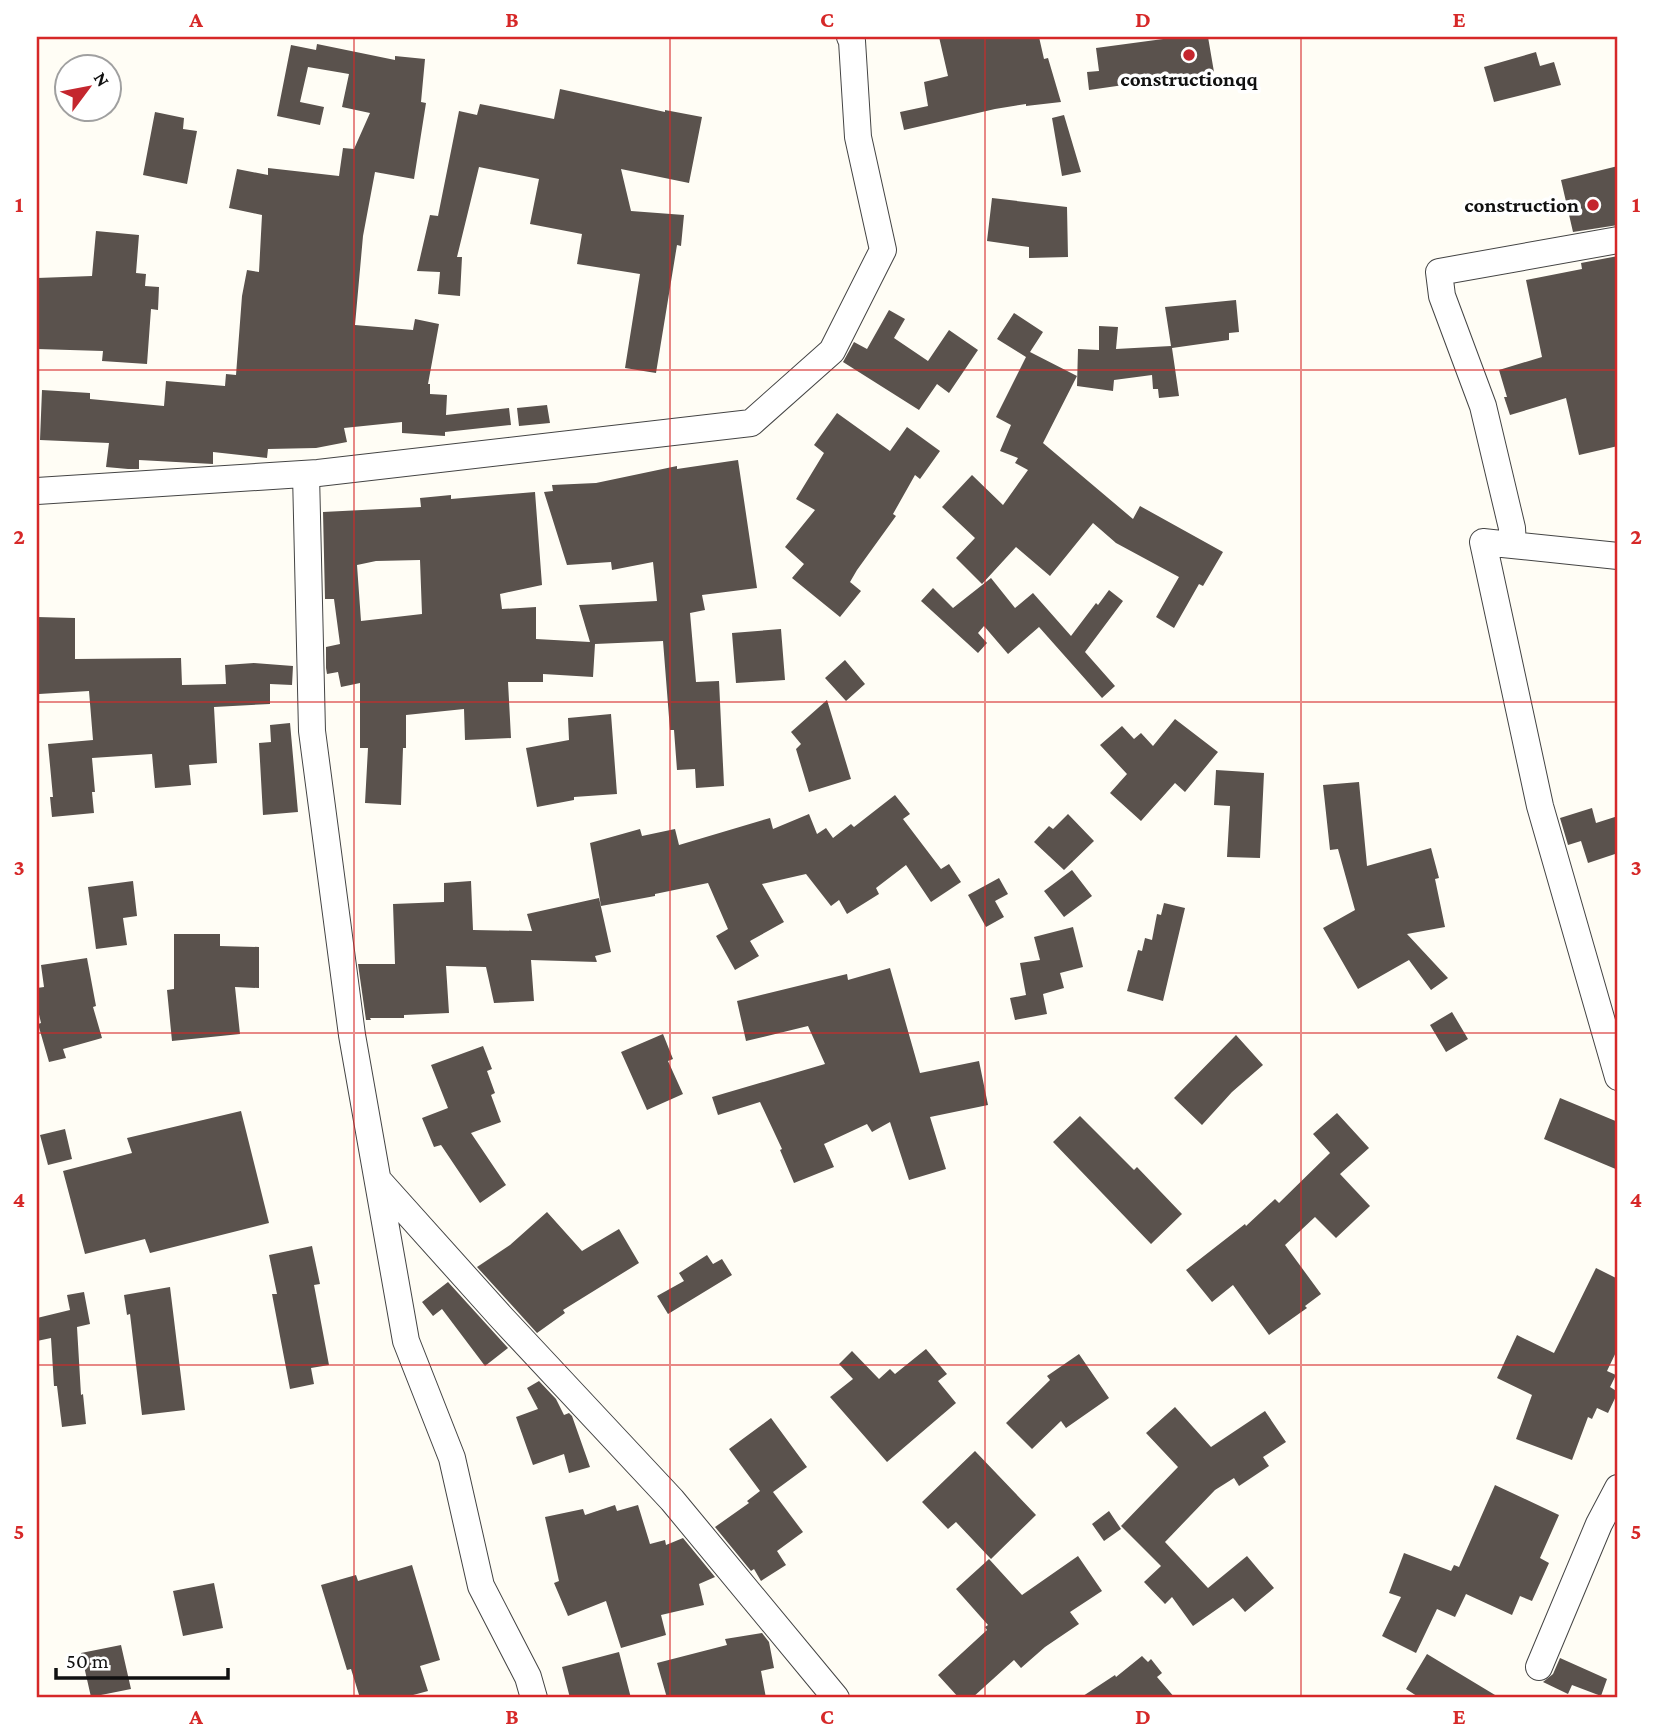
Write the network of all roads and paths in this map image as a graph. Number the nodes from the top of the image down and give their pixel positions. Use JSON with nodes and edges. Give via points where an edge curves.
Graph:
{"nodes":[{"id":1,"x":850,"y":37,"type":"edge"},
{"id":2,"x":1618,"y":240,"type":"edge"},
{"id":3,"x":306,"y":474,"type":"junction"},
{"id":4,"x":37,"y":491,"type":"edge"},
{"id":5,"x":1513,"y":545,"type":"junction"},
{"id":6,"x":1618,"y":556,"type":"edge"},
{"id":7,"x":1618,"y":1077,"type":"edge"},
{"id":8,"x":378,"y":1180,"type":"junction"},
{"id":9,"x":1618,"y":1488,"type":"edge"},
{"id":10,"x":1539,"y":1667,"type":"dead end"},
{"id":11,"x":534,"y":1698,"type":"edge"},
{"id":12,"x":836,"y":1698,"type":"edge"}],
"edges":[{"from":1,"to":3,"type":"street","via":[[858,137],[883,250],[832,351],[751,423]]},
{"from":2,"to":5,"type":"street","via":[[1439,272],[1442,296],[1483,406]]},
{"from":3,"to":4,"type":"street"},
{"from":3,"to":8,"type":"street","via":[[312,731],[352,1035]]},
{"from":5,"to":6,"type":"street"},
{"from":5,"to":7,"type":"street","via":[[1483,542],[1540,806]]},
{"from":8,"to":11,"type":"street","via":[[406,1341],[452,1458],[481,1586],[528,1677]]},
{"from":8,"to":12,"type":"street","via":[[673,1500]]},
{"from":9,"to":10,"type":"street"}]}
